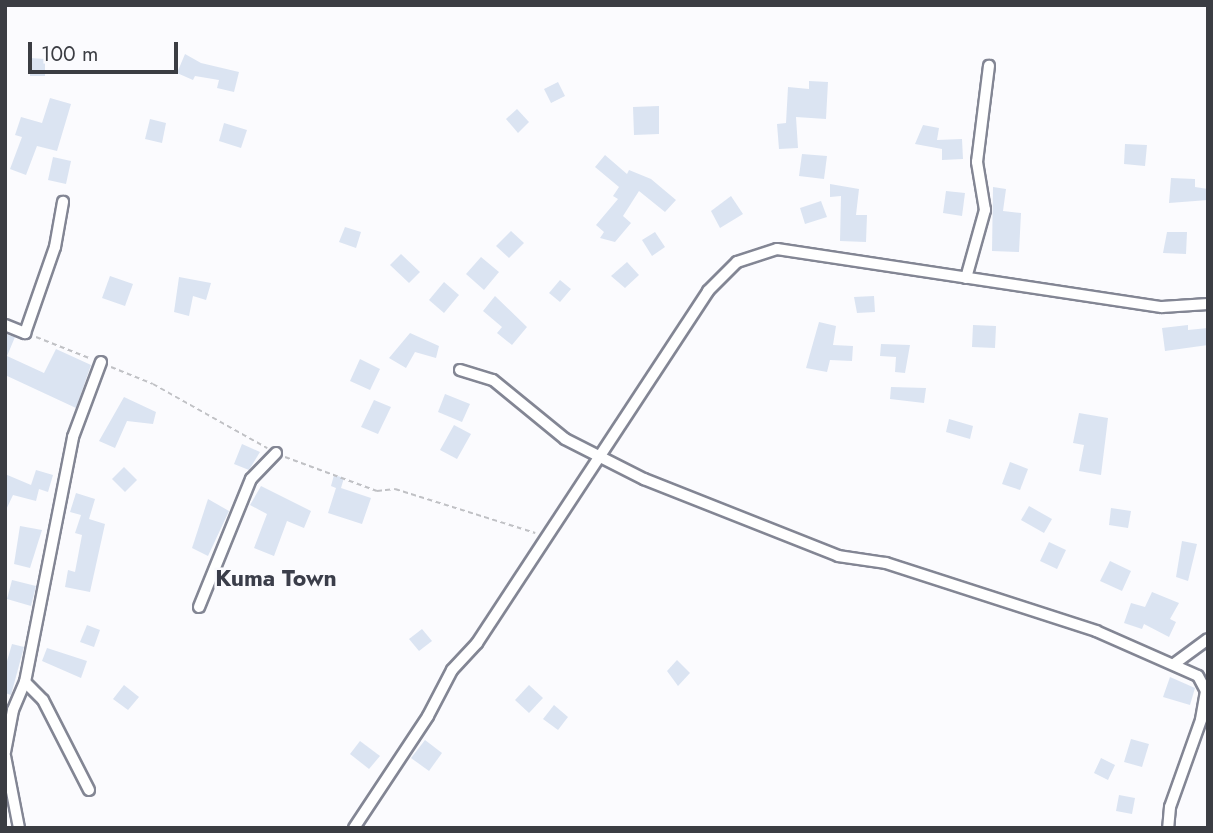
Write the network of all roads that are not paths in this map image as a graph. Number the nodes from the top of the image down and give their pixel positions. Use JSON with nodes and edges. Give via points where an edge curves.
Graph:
{"nodes":[{"id":1,"x":989,"y":66,"type":"dead end"},
{"id":2,"x":63,"y":202,"type":"dead end"},
{"id":3,"x":966,"y":278,"type":"junction"},
{"id":4,"x":1208,"y":304,"type":"edge"},
{"id":5,"x":5,"y":325,"type":"edge"},
{"id":6,"x":101,"y":362,"type":"road end"},
{"id":7,"x":460,"y":370,"type":"dead end"},
{"id":8,"x":276,"y":453,"type":"road end"},
{"id":9,"x":599,"y":456,"type":"junction"},
{"id":10,"x":200,"y":607,"type":"dead end"},
{"id":11,"x":1208,"y":639,"type":"edge"},
{"id":12,"x":1174,"y":664,"type":"junction"},
{"id":13,"x":25,"y":682,"type":"junction"},
{"id":14,"x":9,"y":709,"type":"edge"},
{"id":15,"x":5,"y":754,"type":"edge"},
{"id":16,"x":89,"y":790,"type":"dead end"},
{"id":17,"x":19,"y":828,"type":"edge"},
{"id":18,"x":354,"y":828,"type":"edge"},
{"id":19,"x":1168,"y":828,"type":"edge"}],
"edges":[{"from":1,"to":3,"type":"street","via":[[977,162],[985,210]]},
{"from":2,"to":5,"type":"street","via":[[55,247],[25,333]]},
{"from":3,"to":4,"type":"street","via":[[1162,307]]},
{"from":3,"to":9,"type":"street","via":[[778,249],[737,262],[708,291]]},
{"from":6,"to":13,"type":"street","via":[[73,437]]},
{"from":7,"to":9,"type":"street","via":[[508,389],[565,439]]},
{"from":8,"to":10,"type":"street","via":[[251,479]]},
{"from":9,"to":12,"type":"street","via":[[644,479],[838,556],[886,563],[1096,632]]},
{"from":9,"to":18,"type":"street","via":[[477,643],[452,670],[428,716]]},
{"from":11,"to":12,"type":"street"},
{"from":12,"to":19,"type":"street","via":[[1198,676],[1206,691]]},
{"from":13,"to":14,"type":"street"},
{"from":13,"to":16,"type":"street","via":[[43,701]]},
{"from":14,"to":15,"type":"street"},
{"from":15,"to":17,"type":"street"}]}
